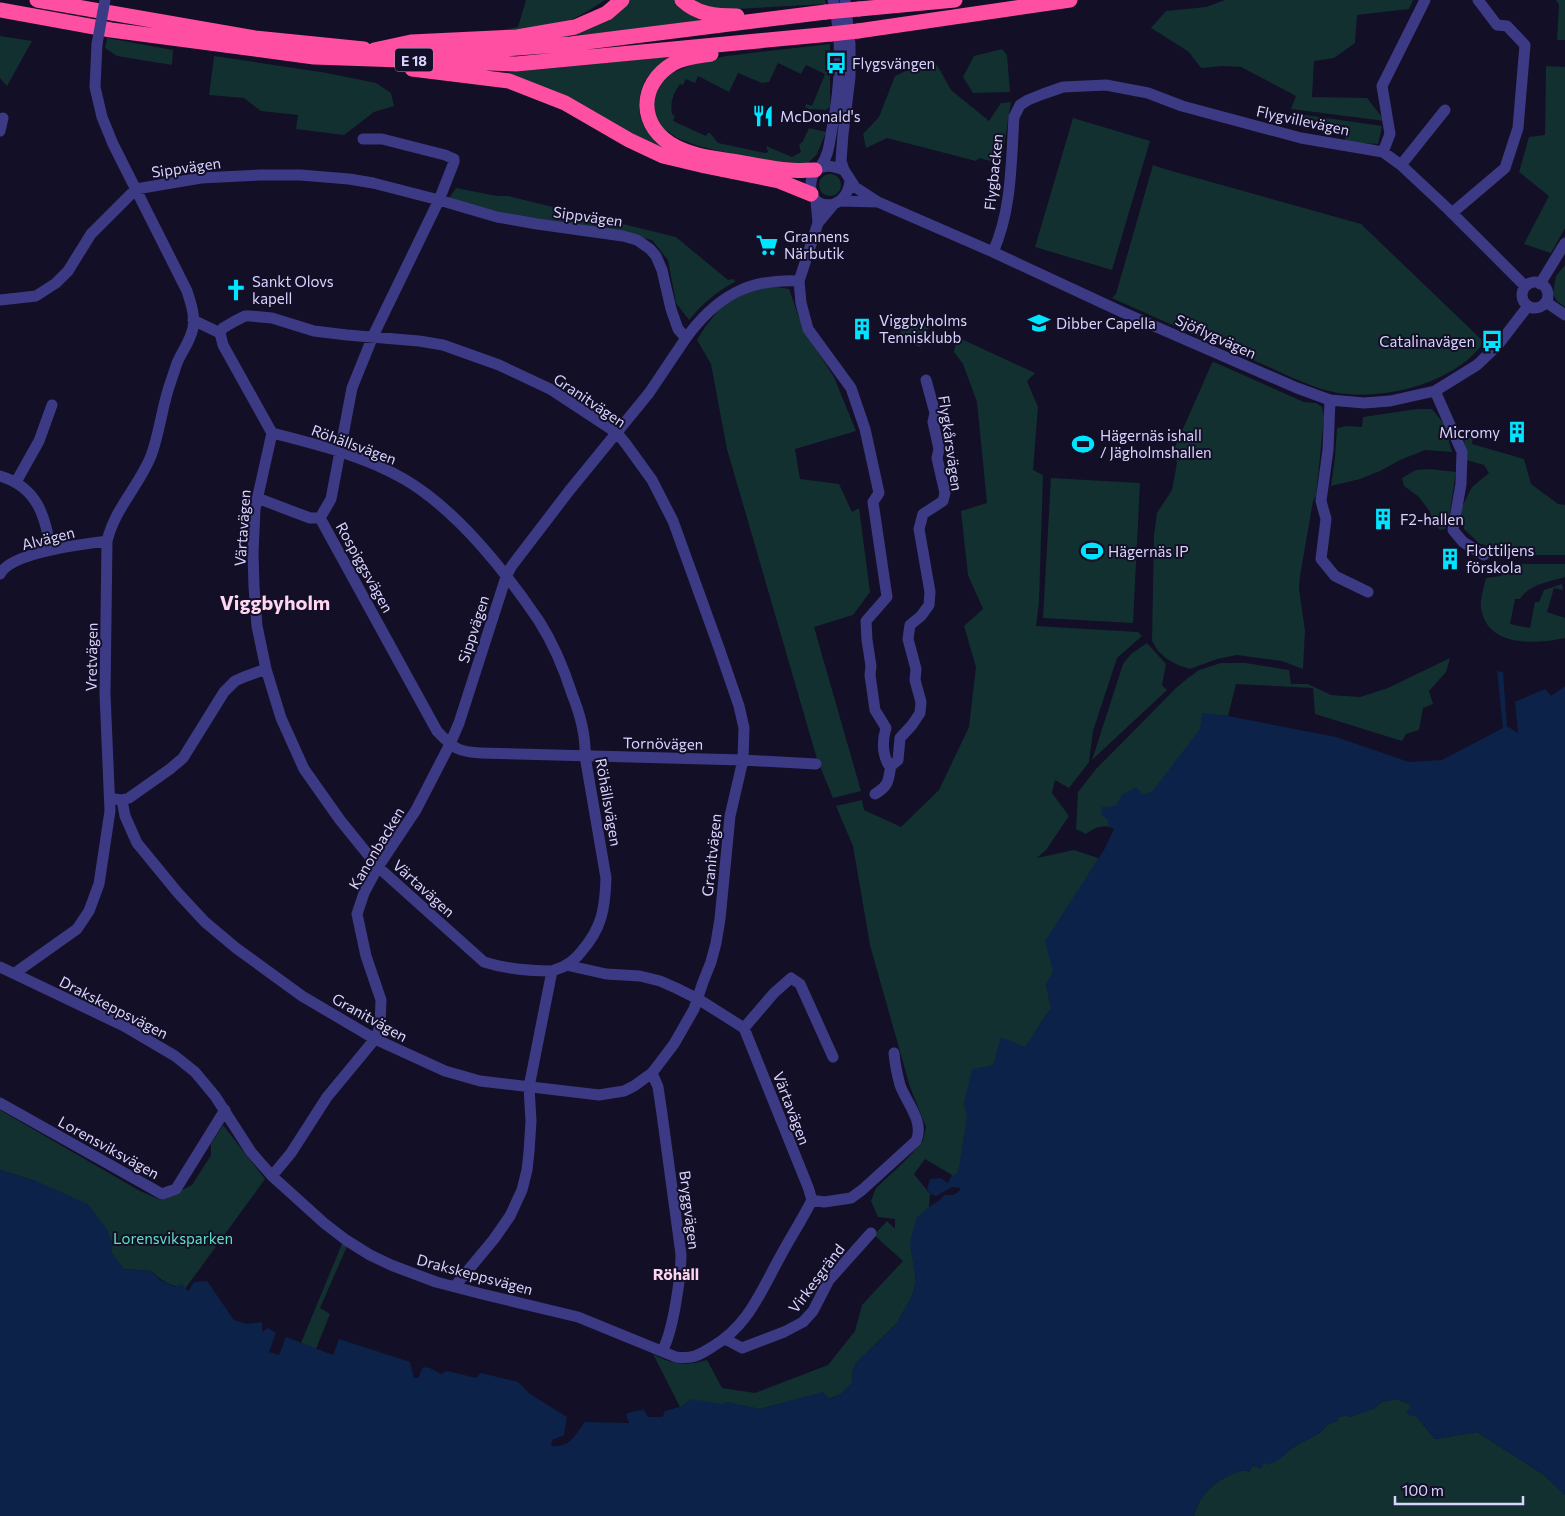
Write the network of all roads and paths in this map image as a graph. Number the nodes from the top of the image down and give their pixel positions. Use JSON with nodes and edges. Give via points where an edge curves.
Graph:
{"nodes":[{"id":1,"x":37,"y":0,"type":"edge"},
{"id":2,"x":105,"y":0,"type":"edge"},
{"id":3,"x":622,"y":0,"type":"edge"},
{"id":4,"x":682,"y":0,"type":"edge"},
{"id":5,"x":845,"y":0,"type":"edge"},
{"id":6,"x":955,"y":0,"type":"edge"},
{"id":7,"x":1070,"y":0,"type":"edge"},
{"id":8,"x":1425,"y":0,"type":"edge"},
{"id":9,"x":1478,"y":0,"type":"edge"},
{"id":10,"x":829,"y":6,"type":"edge"},
{"id":11,"x":0,"y":10,"type":"edge"},
{"id":12,"x":831,"y":34,"type":"junction"},
{"id":13,"x":374,"y":50,"type":"junction"},
{"id":14,"x":314,"y":57,"type":"junction"},
{"id":15,"x":1028,"y":100,"type":"joint"},
{"id":16,"x":1445,"y":110,"type":"dead end"},
{"id":17,"x":2,"y":118,"type":"dead end"},
{"id":18,"x":0,"y":131,"type":"edge"},
{"id":19,"x":363,"y":140,"type":"dead end"},
{"id":20,"x":1383,"y":152,"type":"junction"},
{"id":21,"x":1401,"y":165,"type":"junction"},
{"id":22,"x":814,"y":169,"type":"junction"},
{"id":23,"x":844,"y":170,"type":"junction"},
{"id":24,"x":850,"y":181,"type":"junction"},
{"id":25,"x":136,"y":190,"type":"junction"},
{"id":26,"x":814,"y":197,"type":"junction"},
{"id":27,"x":439,"y":200,"type":"junction"},
{"id":28,"x":838,"y":202,"type":"junction"},
{"id":29,"x":878,"y":202,"type":"junction"},
{"id":30,"x":1452,"y":212,"type":"junction"},
{"id":31,"x":818,"y":223,"type":"junction"},
{"id":32,"x":1565,"y":243,"type":"edge"},
{"id":33,"x":993,"y":252,"type":"junction"},
{"id":34,"x":799,"y":280,"type":"junction"},
{"id":35,"x":1540,"y":284,"type":"junction"},
{"id":36,"x":1526,"y":286,"type":"junction"},
{"id":37,"x":0,"y":300,"type":"edge"},
{"id":38,"x":1546,"y":302,"type":"junction"},
{"id":39,"x":1528,"y":306,"type":"junction"},
{"id":40,"x":1565,"y":314,"type":"edge"},
{"id":41,"x":193,"y":320,"type":"junction"},
{"id":42,"x":220,"y":333,"type":"junction"},
{"id":43,"x":373,"y":336,"type":"junction"},
{"id":44,"x":686,"y":338,"type":"junction"},
{"id":45,"x":926,"y":380,"type":"dead end"},
{"id":46,"x":1435,"y":391,"type":"junction"},
{"id":47,"x":1330,"y":400,"type":"junction"},
{"id":48,"x":52,"y":405,"type":"dead end"},
{"id":49,"x":272,"y":433,"type":"junction"},
{"id":50,"x":616,"y":433,"type":"junction"},
{"id":51,"x":340,"y":453,"type":"junction"},
{"id":52,"x":0,"y":476,"type":"edge"},
{"id":53,"x":16,"y":482,"type":"junction"},
{"id":54,"x":257,"y":498,"type":"junction"},
{"id":55,"x":320,"y":518,"type":"junction"},
{"id":56,"x":107,"y":541,"type":"junction"},
{"id":57,"x":51,"y":550,"type":"junction"},
{"id":58,"x":1484,"y":555,"type":"dead end"},
{"id":59,"x":0,"y":574,"type":"edge"},
{"id":60,"x":506,"y":577,"type":"junction"},
{"id":61,"x":1368,"y":592,"type":"dead end"},
{"id":62,"x":266,"y":669,"type":"junction"},
{"id":63,"x":450,"y":744,"type":"junction"},
{"id":64,"x":586,"y":756,"type":"junction"},
{"id":65,"x":743,"y":760,"type":"junction"},
{"id":66,"x":816,"y":764,"type":"dead end"},
{"id":67,"x":891,"y":765,"type":"junction"},
{"id":68,"x":875,"y":794,"type":"dead end"},
{"id":69,"x":110,"y":799,"type":"junction"},
{"id":70,"x":122,"y":800,"type":"junction"},
{"id":71,"x":378,"y":867,"type":"junction"},
{"id":72,"x":566,"y":965,"type":"junction"},
{"id":73,"x":0,"y":967,"type":"edge"},
{"id":74,"x":552,"y":971,"type":"junction"},
{"id":75,"x":15,"y":973,"type":"junction"},
{"id":76,"x":698,"y":1000,"type":"junction"},
{"id":77,"x":744,"y":1028,"type":"junction"},
{"id":78,"x":375,"y":1039,"type":"junction"},
{"id":79,"x":894,"y":1054,"type":"dead end"},
{"id":80,"x":832,"y":1057,"type":"dead end"},
{"id":81,"x":652,"y":1073,"type":"junction"},
{"id":82,"x":529,"y":1087,"type":"junction"},
{"id":83,"x":0,"y":1103,"type":"edge"},
{"id":84,"x":225,"y":1110,"type":"junction"},
{"id":85,"x":272,"y":1176,"type":"junction"},
{"id":86,"x":812,"y":1200,"type":"junction"},
{"id":87,"x":871,"y":1233,"type":"dead end"},
{"id":88,"x":455,"y":1286,"type":"junction"},
{"id":89,"x":725,"y":1339,"type":"junction"},
{"id":90,"x":662,"y":1351,"type":"junction"}],
"edges":[{"from":1,"to":13,"type":"highway","number":"E 18","via":[[254,38]]},
{"from":2,"to":25,"type":"street","bridge":true,"via":[[95,78],[99,107]]},
{"from":3,"to":13,"type":"highway","via":[[608,13],[575,28],[517,37],[411,42]]},
{"from":4,"to":10,"type":"highway","via":[[705,14],[723,16]]},
{"from":5,"to":23,"type":"street","via":[[850,77],[841,161]]},
{"from":6,"to":10,"type":"highway","number":"E 18","bridge":true,"via":[[859,9]]},
{"from":7,"to":12,"type":"highway","number":"E 18","bridge":true},
{"from":8,"to":20,"type":"street","via":[[1382,86],[1390,134]]},
{"from":9,"to":30,"type":"street","via":[[1497,25],[1507,26],[1525,45],[1518,128],[1505,168]]},
{"from":10,"to":13,"type":"highway","number":"E 18","via":[[571,44],[480,51]]},
{"from":10,"to":22,"type":"street","via":[[840,56],[839,84],[832,132]]},
{"from":11,"to":14,"type":"highway","number":"E 18","via":[[111,30]]},
{"from":12,"to":14,"type":"highway","number":"E 18","via":[[516,64]]},
{"from":12,"to":22,"type":"highway","via":[[686,58],[664,70],[654,80],[648,94],[649,117],[655,130],[678,149],[699,156],[790,170]]},
{"from":14,"to":26,"type":"highway","via":[[509,81],[564,103],[664,156],[779,181]]},
{"from":15,"to":20,"type":"street","name":"Flygvillevägen","via":[[1063,87],[1106,85],[1148,93],[1182,106],[1294,136]]},
{"from":15,"to":33,"type":"street","name":"Flygbacken","via":[[1020,105],[1014,117],[1008,199]]},
{"from":16,"to":21,"type":"street"},
{"from":17,"to":18,"type":"street"},
{"from":19,"to":27,"type":"street","name":"Rospiggsvägen","via":[[382,139],[454,159]]},
{"from":20,"to":21,"type":"street","name":"Flygvillevägen"},
{"from":21,"to":30,"type":"street","name":"Flygvillevägen"},
{"from":22,"to":23,"type":"street","via":[[829,166]]},
{"from":22,"to":26,"type":"street","via":[[810,185]]},
{"from":23,"to":24,"type":"street"},
{"from":24,"to":28,"type":"street","via":[[845,197]]},
{"from":24,"to":29,"type":"street","name":"Sjöflygvägen"},
{"from":25,"to":27,"type":"street","name":"Sippvägen","via":[[201,178],[300,175],[360,181]]},
{"from":25,"to":37,"type":"street","name":"Sippvägen","via":[[96,229],[56,283],[36,296]]},
{"from":25,"to":41,"type":"street","via":[[187,291],[194,311]]},
{"from":26,"to":28,"type":"street","via":[[824,204]]},
{"from":26,"to":31,"type":"street"},
{"from":27,"to":43,"type":"street","name":"Rospiggsvägen"},
{"from":27,"to":44,"type":"street","name":"Sippvägen","via":[[516,221],[637,240],[656,256],[678,329]]},
{"from":28,"to":29,"type":"street","name":"Sjöflygvägen"},
{"from":28,"to":31,"type":"street"},
{"from":29,"to":33,"type":"street","name":"Sjöflygvägen"},
{"from":30,"to":36,"type":"street","name":"Flygvillevägen"},
{"from":31,"to":34,"type":"street"},
{"from":32,"to":35,"type":"street"},
{"from":33,"to":47,"type":"street","name":"Sjöflygvägen"},
{"from":34,"to":44,"type":"street","via":[[765,282],[730,294],[697,322]]},
{"from":34,"to":67,"type":"street","via":[[808,329],[851,388],[879,493],[873,502],[887,597],[866,622],[875,710],[886,728],[883,749]]},
{"from":35,"to":36,"type":"street"},
{"from":35,"to":38,"type":"street","via":[[1547,294]]},
{"from":36,"to":39,"type":"street","via":[[1522,297]]},
{"from":38,"to":39,"type":"street","via":[[1539,307]]},
{"from":38,"to":40,"type":"street"},
{"from":39,"to":46,"type":"street","name":"Sjöflygvägen","via":[[1498,346],[1477,365]]},
{"from":41,"to":42,"type":"street"},
{"from":41,"to":56,"type":"street","name":"Vretvägen","via":[[191,337],[177,362],[164,402],[151,455],[120,507]]},
{"from":42,"to":43,"type":"street","name":"Granitvägen","via":[[235,320],[250,316],[272,318],[314,331]]},
{"from":42,"to":49,"type":"street","via":[[223,345]]},
{"from":43,"to":50,"type":"street","name":"Granitvägen","via":[[444,345],[499,365],[550,389]]},
{"from":43,"to":51,"type":"street","name":"Rospiggsvägen","via":[[352,388]]},
{"from":44,"to":50,"type":"street","name":"Sippvägen","via":[[649,393]]},
{"from":45,"to":67,"type":"street","name":"Flygkårsvägen","via":[[935,413],[937,458],[945,493],[944,500],[923,514],[919,529],[930,592],[929,605],[910,625],[908,639],[916,669],[920,712],[900,738],[898,760]]},
{"from":46,"to":47,"type":"street","name":"Sjöflygvägen","via":[[1390,401]]},
{"from":46,"to":58,"type":"street","via":[[1462,452],[1453,530],[1463,542]]},
{"from":47,"to":61,"type":"street","via":[[1321,501],[1326,519],[1321,559],[1335,576]]},
{"from":48,"to":53,"type":"street","via":[[39,441]]},
{"from":49,"to":51,"type":"street","name":"Röhällsvägen"},
{"from":49,"to":54,"type":"street","name":"Värtavägen"},
{"from":50,"to":60,"type":"street","name":"Sippvägen","via":[[557,506]]},
{"from":50,"to":65,"type":"street","name":"Granitvägen","via":[[652,480],[673,521],[739,706],[744,728]]},
{"from":51,"to":55,"type":"street","name":"Rospiggsvägen","via":[[330,499]]},
{"from":51,"to":60,"type":"street","name":"Röhällsvägen","via":[[377,466],[419,489],[453,518]]},
{"from":52,"to":53,"type":"street"},
{"from":53,"to":57,"type":"street","via":[[30,492],[37,503],[48,531]]},
{"from":54,"to":55,"type":"street","via":[[310,518]]},
{"from":54,"to":62,"type":"street","name":"Värtavägen","via":[[254,587],[257,626]]},
{"from":55,"to":63,"type":"street","name":"Rospiggsvägen","via":[[438,732]]},
{"from":56,"to":57,"type":"street","name":"Alvägen"},
{"from":56,"to":69,"type":"street","name":"Vretvägen","via":[[105,694]]},
{"from":57,"to":59,"type":"street","name":"Alvägen","via":[[7,567]]},
{"from":60,"to":63,"type":"street","name":"Sippvägen"},
{"from":60,"to":64,"type":"street","name":"Röhällsvägen","via":[[553,646],[580,717]]},
{"from":62,"to":70,"type":"street","via":[[235,681],[224,692],[183,758]]},
{"from":62,"to":71,"type":"street","name":"Värtavägen","via":[[281,718],[304,769]]},
{"from":63,"to":64,"type":"street","name":"Tornövägen","via":[[464,752]]},
{"from":63,"to":71,"type":"street","name":"Kanonbacken","via":[[416,810]]},
{"from":64,"to":65,"type":"street","name":"Tornövägen"},
{"from":64,"to":72,"type":"street","name":"Röhällsvägen","via":[[606,878],[606,897],[598,930]]},
{"from":65,"to":66,"type":"street","name":"Tornövägen"},
{"from":65,"to":76,"type":"street","name":"Granitvägen","via":[[730,816],[716,943]]},
{"from":67,"to":68,"type":"street","via":[[890,779],[884,789]]},
{"from":69,"to":70,"type":"street"},
{"from":69,"to":75,"type":"street","name":"Vretvägen","via":[[99,884],[89,911],[78,929]]},
{"from":70,"to":78,"type":"street","name":"Granitvägen","via":[[137,843],[205,922],[302,996]]},
{"from":71,"to":74,"type":"street","name":"Värtavägen","via":[[484,962],[527,971]]},
{"from":71,"to":78,"type":"street","name":"Kanonbacken","via":[[357,914],[366,956],[381,1000],[380,1028]]},
{"from":72,"to":74,"type":"street","name":"Röhällsvägen"},
{"from":72,"to":76,"type":"street","via":[[606,974],[649,978]]},
{"from":73,"to":75,"type":"street","name":"Drakskeppsvägen"},
{"from":74,"to":82,"type":"street"},
{"from":75,"to":84,"type":"street","name":"Drakskeppsvägen","via":[[163,1048],[195,1072]]},
{"from":76,"to":77,"type":"street"},
{"from":76,"to":81,"type":"street","name":"Granitvägen","via":[[674,1044]]},
{"from":77,"to":80,"type":"street","via":[[791,978],[800,984]]},
{"from":77,"to":86,"type":"street","name":"Värtavägen"},
{"from":78,"to":82,"type":"street","name":"Granitvägen","via":[[446,1071],[480,1081]]},
{"from":78,"to":85,"type":"street","name":"Kanonbacken","via":[[327,1097]]},
{"from":79,"to":86,"type":"street","via":[[901,1087],[920,1134],[851,1198],[824,1202]]},
{"from":81,"to":82,"type":"street","name":"Granitvägen","via":[[634,1086],[613,1093],[583,1094]]},
{"from":81,"to":90,"type":"street","name":"Bryggvägen","via":[[658,1087],[681,1254],[674,1311]]},
{"from":82,"to":88,"type":"street","via":[[530,1152],[522,1190],[510,1216]]},
{"from":83,"to":84,"type":"street","name":"Lorensviksvägen","via":[[162,1194],[176,1189]]},
{"from":84,"to":85,"type":"street","name":"Drakskeppsvägen","via":[[251,1152]]},
{"from":85,"to":88,"type":"street","name":"Drakskeppsvägen","via":[[324,1223],[370,1255],[436,1282]]},
{"from":86,"to":89,"type":"street","name":"Drakskeppsvägen","via":[[755,1304]]},
{"from":87,"to":89,"type":"street","name":"Virkesgränd","via":[[829,1280],[813,1311],[799,1326],[742,1348]]},
{"from":88,"to":90,"type":"street","name":"Drakskeppsvägen","via":[[578,1317]]},
{"from":89,"to":90,"type":"street","name":"Drakskeppsvägen","via":[[689,1358]]}]}
